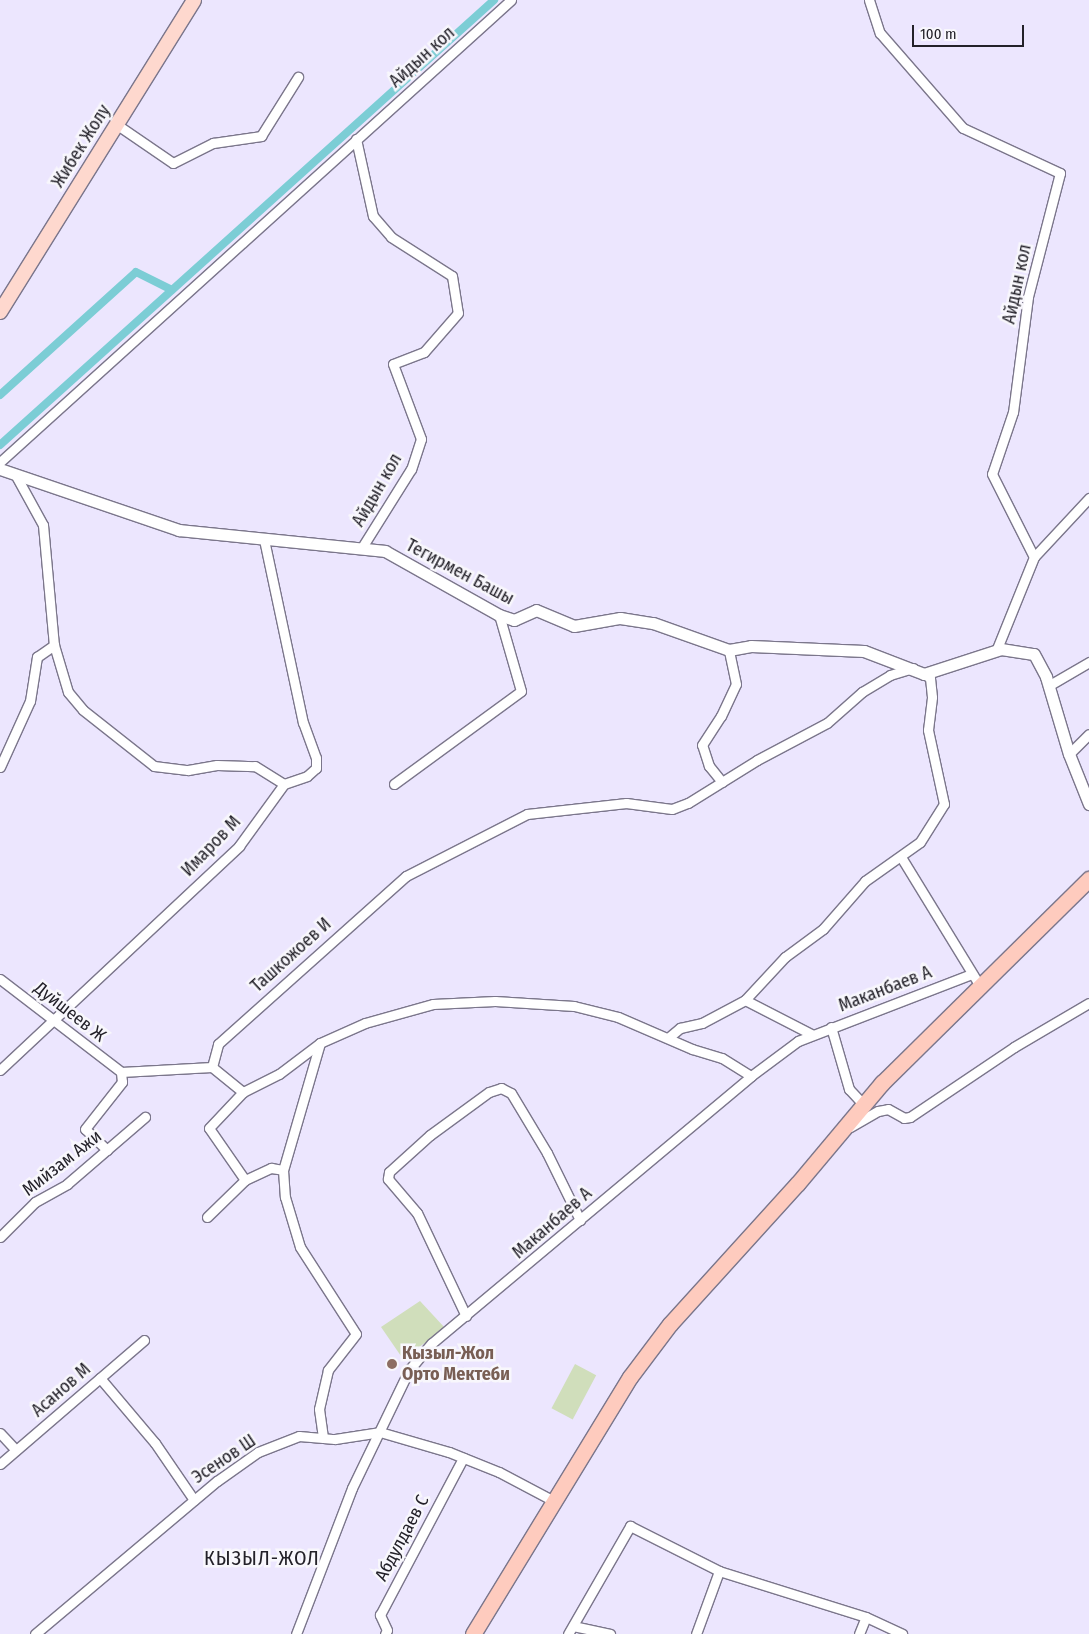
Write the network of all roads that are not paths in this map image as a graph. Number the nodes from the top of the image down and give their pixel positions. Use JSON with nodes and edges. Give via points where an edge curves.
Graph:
{"nodes":[{"id":1,"x":194,"y":0,"type":"edge"},
{"id":2,"x":511,"y":0,"type":"edge"},
{"id":3,"x":869,"y":0,"type":"edge"},
{"id":4,"x":298,"y":77,"type":"dead end"},
{"id":5,"x":116,"y":124,"type":"junction"},
{"id":6,"x":356,"y":139,"type":"junction"},
{"id":7,"x":0,"y":312,"type":"edge"},
{"id":8,"x":0,"y":462,"type":"edge"},
{"id":9,"x":0,"y":469,"type":"edge"},
{"id":10,"x":15,"y":474,"type":"junction"},
{"id":11,"x":1089,"y":498,"type":"edge"},
{"id":12,"x":264,"y":539,"type":"junction"},
{"id":13,"x":361,"y":549,"type":"junction"},
{"id":14,"x":1034,"y":557,"type":"junction"},
{"id":15,"x":499,"y":615,"type":"junction"},
{"id":16,"x":54,"y":644,"type":"junction"},
{"id":17,"x":729,"y":650,"type":"junction"},
{"id":18,"x":996,"y":651,"type":"junction"},
{"id":19,"x":1089,"y":662,"type":"edge"},
{"id":20,"x":919,"y":671,"type":"junction"},
{"id":21,"x":1048,"y":686,"type":"junction"},
{"id":22,"x":1089,"y":734,"type":"edge"},
{"id":23,"x":1069,"y":754,"type":"junction"},
{"id":24,"x":0,"y":767,"type":"edge"},
{"id":25,"x":722,"y":782,"type":"junction"},
{"id":26,"x":284,"y":784,"type":"junction"},
{"id":27,"x":394,"y":784,"type":"dead end"},
{"id":28,"x":1089,"y":804,"type":"edge"},
{"id":29,"x":901,"y":857,"type":"junction"},
{"id":30,"x":1089,"y":879,"type":"edge"},
{"id":31,"x":0,"y":979,"type":"edge"},
{"id":32,"x":976,"y":980,"type":"junction"},
{"id":33,"x":745,"y":1000,"type":"junction"},
{"id":34,"x":1089,"y":1003,"type":"edge"},
{"id":35,"x":53,"y":1020,"type":"junction"},
{"id":36,"x":831,"y":1027,"type":"junction"},
{"id":37,"x":813,"y":1035,"type":"junction"},
{"id":38,"x":668,"y":1038,"type":"junction"},
{"id":39,"x":320,"y":1043,"type":"junction"},
{"id":40,"x":212,"y":1067,"type":"junction"},
{"id":41,"x":0,"y":1070,"type":"edge"},
{"id":42,"x":121,"y":1072,"type":"junction"},
{"id":43,"x":751,"y":1076,"type":"junction"},
{"id":44,"x":244,"y":1092,"type":"junction"},
{"id":45,"x":864,"y":1105,"type":"junction"},
{"id":46,"x":145,"y":1117,"type":"dead end"},
{"id":47,"x":838,"y":1135,"type":"junction"},
{"id":48,"x":107,"y":1150,"type":"junction"},
{"id":49,"x":283,"y":1170,"type":"junction"},
{"id":50,"x":244,"y":1180,"type":"junction"},
{"id":51,"x":207,"y":1218,"type":"dead end"},
{"id":52,"x":580,"y":1220,"type":"junction"},
{"id":53,"x":0,"y":1237,"type":"edge"},
{"id":54,"x":466,"y":1316,"type":"junction"},
{"id":55,"x":144,"y":1340,"type":"dead end"},
{"id":56,"x":100,"y":1378,"type":"junction"},
{"id":57,"x":380,"y":1432,"type":"junction"},
{"id":58,"x":0,"y":1433,"type":"edge"},
{"id":59,"x":323,"y":1438,"type":"junction"},
{"id":60,"x":16,"y":1450,"type":"junction"},
{"id":61,"x":464,"y":1458,"type":"junction"},
{"id":62,"x":0,"y":1464,"type":"edge"},
{"id":63,"x":194,"y":1500,"type":"junction"},
{"id":64,"x":554,"y":1502,"type":"junction"},
{"id":65,"x":719,"y":1571,"type":"junction"},
{"id":66,"x":866,"y":1616,"type":"junction"},
{"id":67,"x":573,"y":1626,"type":"junction"},
{"id":68,"x":35,"y":1634,"type":"edge"},
{"id":69,"x":296,"y":1634,"type":"edge"},
{"id":70,"x":385,"y":1634,"type":"edge"},
{"id":71,"x":473,"y":1634,"type":"edge"},
{"id":72,"x":568,"y":1634,"type":"edge"},
{"id":73,"x":610,"y":1634,"type":"edge"},
{"id":74,"x":696,"y":1634,"type":"edge"},
{"id":75,"x":859,"y":1634,"type":"edge"},
{"id":76,"x":902,"y":1634,"type":"edge"}],
"edges":[{"from":1,"to":5,"type":"main road","name":"Жибек Жолу"},
{"from":2,"to":6,"type":"street","name":"Айдын кол"},
{"from":3,"to":14,"type":"street","name":"Айдын кол","via":[[880,33],[963,128],[1060,173],[1028,297],[1013,412],[992,474]]},
{"from":4,"to":5,"type":"street","via":[[261,136],[213,143],[173,164]]},
{"from":5,"to":7,"type":"main road","name":"Жибек Жолу"},
{"from":6,"to":8,"type":"street","name":"Айдын кол"},
{"from":6,"to":13,"type":"street","name":"Айдын кол","via":[[373,216],[391,237],[452,276],[458,313],[424,352],[393,364],[421,439],[411,469]]},
{"from":9,"to":10,"type":"street","name":"Тегирмен Башы"},
{"from":10,"to":12,"type":"street","name":"Тегирмен Башы","via":[[179,530]]},
{"from":10,"to":16,"type":"street","via":[[43,525]]},
{"from":11,"to":14,"type":"street"},
{"from":12,"to":13,"type":"street","name":"Тегирмен Башы"},
{"from":12,"to":26,"type":"street","via":[[303,723],[316,758],[316,768],[307,776]]},
{"from":13,"to":15,"type":"street","name":"Тегирмен Башы","via":[[385,551]]},
{"from":14,"to":18,"type":"street"},
{"from":15,"to":17,"type":"street","name":"Тегирмен Башы","via":[[514,620],[536,610],[574,626],[630,620],[653,623]]},
{"from":15,"to":27,"type":"street","via":[[521,691]]},
{"from":16,"to":24,"type":"street","via":[[37,657],[30,701]]},
{"from":16,"to":26,"type":"street","via":[[68,692],[83,710],[154,766],[188,770],[235,764],[255,766]]},
{"from":17,"to":20,"type":"street","name":"Тегирмен Башы","via":[[751,646],[864,651]]},
{"from":17,"to":25,"type":"street","via":[[736,684],[702,745],[709,766]]},
{"from":18,"to":20,"type":"street"},
{"from":18,"to":21,"type":"street","via":[[1034,654]]},
{"from":19,"to":21,"type":"street"},
{"from":20,"to":25,"type":"street","name":"Ташкожоев И","via":[[890,675],[862,692],[827,723]]},
{"from":20,"to":29,"type":"street","via":[[930,678],[932,697],[928,730],[944,804],[920,842]]},
{"from":21,"to":23,"type":"street"},
{"from":22,"to":23,"type":"street"},
{"from":23,"to":28,"type":"street"},
{"from":25,"to":40,"type":"street","name":"Ташкожоев И","via":[[672,809],[626,804],[527,814],[406,876],[218,1044]]},
{"from":26,"to":35,"type":"street","name":"Имаров М","via":[[239,846]]},
{"from":29,"to":32,"type":"street"},
{"from":29,"to":33,"type":"street","via":[[864,882],[822,929],[785,956]]},
{"from":30,"to":32,"type":"highway"},
{"from":31,"to":35,"type":"street","name":"Дуйшеев Ж"},
{"from":32,"to":36,"type":"street","name":"Маканбаев А"},
{"from":32,"to":45,"type":"highway"},
{"from":33,"to":37,"type":"street"},
{"from":33,"to":38,"type":"street","via":[[702,1023],[680,1028]]},
{"from":34,"to":47,"type":"street","via":[[1014,1047],[910,1117],[904,1118],[888,1109],[878,1111]]},
{"from":35,"to":41,"type":"street","name":"Имаров М"},
{"from":35,"to":42,"type":"street","name":"Дуйшеев Ж"},
{"from":36,"to":37,"type":"street","name":"Маканбаев А"},
{"from":36,"to":45,"type":"street","via":[[850,1089]]},
{"from":37,"to":43,"type":"street","name":"Маканбаев А","via":[[798,1040]]},
{"from":38,"to":39,"type":"street","via":[[618,1017],[574,1006],[495,1001],[433,1004],[365,1023]]},
{"from":38,"to":43,"type":"street","via":[[722,1058]]},
{"from":39,"to":44,"type":"street","via":[[279,1074]]},
{"from":39,"to":49,"type":"street"},
{"from":40,"to":42,"type":"street"},
{"from":40,"to":44,"type":"street"},
{"from":42,"to":48,"type":"street","via":[[122,1082],[85,1129]]},
{"from":43,"to":52,"type":"street","name":"Маканбаев А"},
{"from":44,"to":50,"type":"street","via":[[208,1128]]},
{"from":45,"to":47,"type":"highway"},
{"from":46,"to":48,"type":"street","name":"Мийзам Ажи"},
{"from":47,"to":64,"type":"highway","via":[[670,1324],[630,1377]]},
{"from":48,"to":53,"type":"street","name":"Мийзам Ажи","via":[[67,1184],[35,1202]]},
{"from":49,"to":50,"type":"street","via":[[271,1168]]},
{"from":49,"to":59,"type":"street","via":[[285,1197],[300,1247],[356,1334],[328,1370],[319,1409]]},
{"from":50,"to":51,"type":"street"},
{"from":52,"to":54,"type":"street","name":"Маканбаев А"},
{"from":52,"to":54,"type":"street","via":[[547,1153],[510,1093],[501,1088],[489,1092],[430,1135],[389,1172],[388,1179],[417,1213]]},
{"from":54,"to":57,"type":"street","name":"Маканбаев А","via":[[432,1343],[409,1370]]},
{"from":55,"to":56,"type":"street","name":"Асанов М"},
{"from":56,"to":60,"type":"street","name":"Асанов М"},
{"from":56,"to":63,"type":"street","via":[[155,1443]]},
{"from":57,"to":59,"type":"street","name":"Эсенов Ш"},
{"from":57,"to":61,"type":"street","name":"Эсенов Ш"},
{"from":57,"to":69,"type":"street","name":"Маканбаев А","via":[[352,1488]]},
{"from":58,"to":60,"type":"street"},
{"from":59,"to":63,"type":"street","name":"Эсенов Ш","via":[[299,1436],[258,1452]]},
{"from":60,"to":62,"type":"street","name":"Асанов М"},
{"from":61,"to":64,"type":"street","name":"Эсенов Ш","via":[[499,1472]]},
{"from":61,"to":70,"type":"street","name":"Абдулдаев С","via":[[380,1615],[387,1630]]},
{"from":63,"to":68,"type":"street","name":"Эсенов Ш"},
{"from":64,"to":71,"type":"highway"},
{"from":65,"to":66,"type":"street"},
{"from":65,"to":67,"type":"street","via":[[630,1526]]},
{"from":65,"to":74,"type":"street"},
{"from":66,"to":75,"type":"street"},
{"from":66,"to":76,"type":"street"},
{"from":67,"to":72,"type":"street"},
{"from":67,"to":73,"type":"street"}]}
